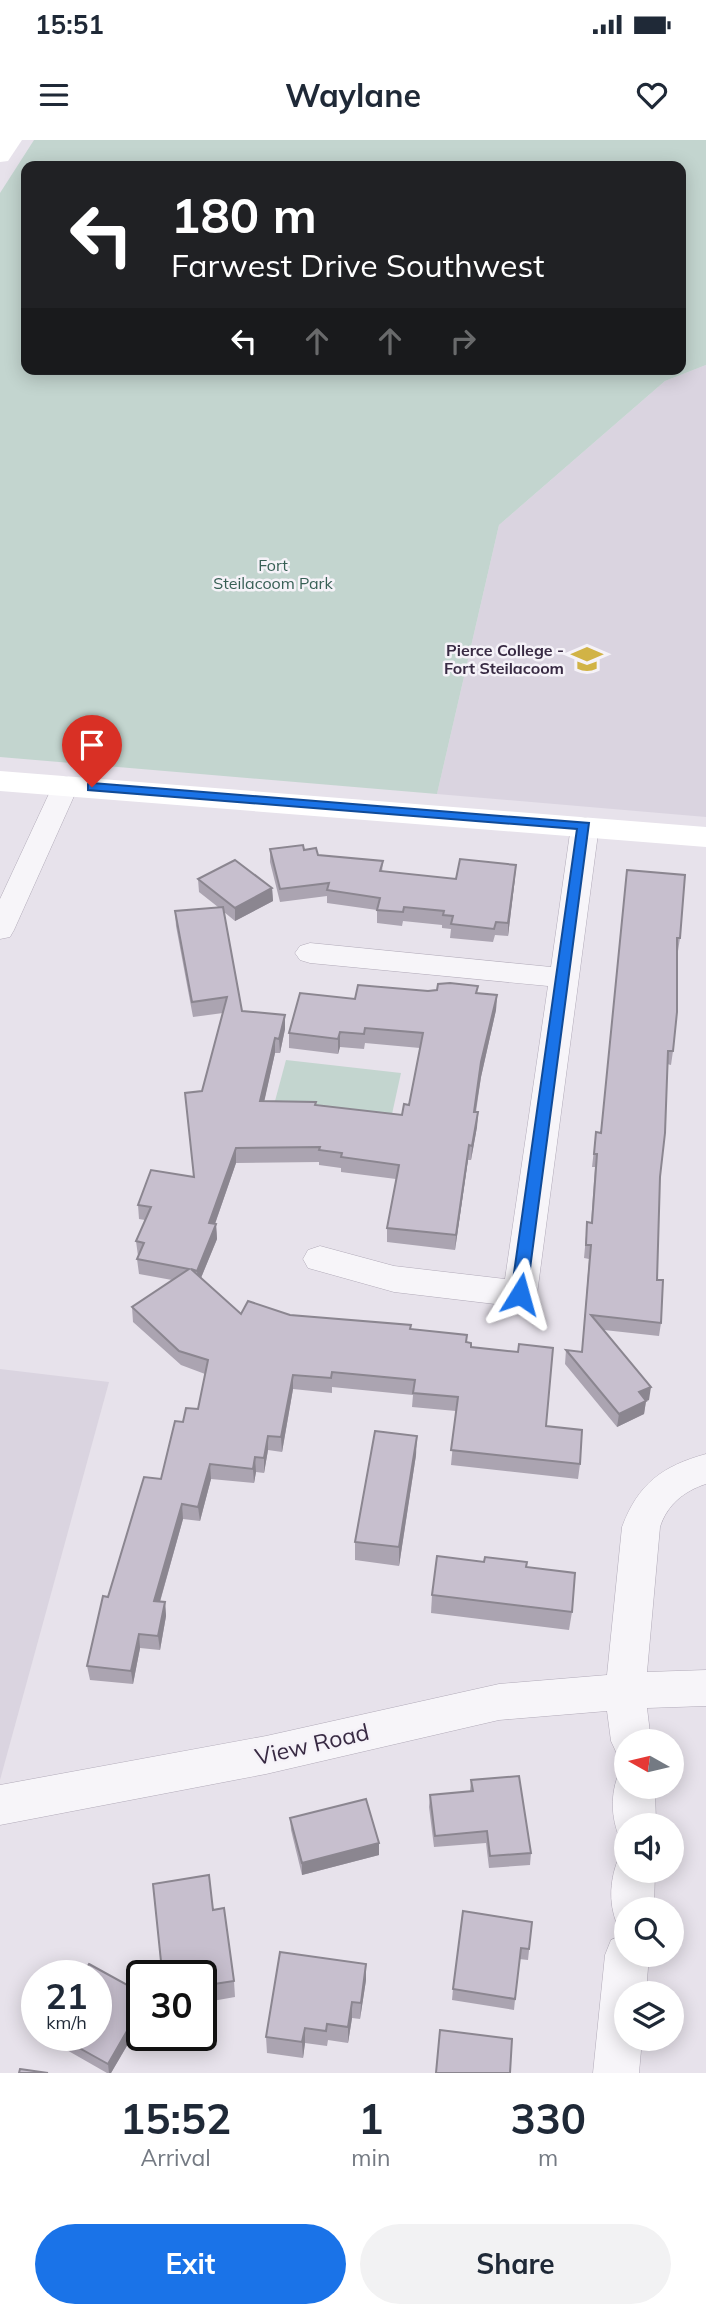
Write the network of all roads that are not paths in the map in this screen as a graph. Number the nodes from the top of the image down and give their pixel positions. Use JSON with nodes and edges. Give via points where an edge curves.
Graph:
{"nodes":[{"id":1,"x":11,"y":140,"type":"edge"},
{"id":2,"x":0,"y":156,"type":"edge"},
{"id":3,"x":0,"y":781,"type":"edge"},
{"id":4,"x":66,"y":785,"type":"junction"},
{"id":5,"x":584,"y":826,"type":"junction"},
{"id":6,"x":706,"y":837,"type":"edge"},
{"id":7,"x":0,"y":930,"type":"edge"},
{"id":8,"x":310,"y":953,"type":"dead end"},
{"id":9,"x":563,"y":978,"type":"junction"},
{"id":10,"x":320,"y":1259,"type":"dead end"},
{"id":11,"x":706,"y":1469,"type":"edge"},
{"id":12,"x":706,"y":1688,"type":"edge"},
{"id":13,"x":625,"y":1691,"type":"junction"},
{"id":14,"x":630,"y":1729,"type":"edge"},
{"id":15,"x":0,"y":1805,"type":"edge"},
{"id":16,"x":626,"y":1967,"type":"edge"},
{"id":17,"x":616,"y":2073,"type":"edge"}],
"edges":[{"from":1,"to":2,"type":"street"},
{"from":3,"to":4,"type":"street"},
{"from":4,"to":5,"type":"street"},
{"from":4,"to":7,"type":"street"},
{"from":5,"to":6,"type":"street"},
{"from":5,"to":9,"type":"street"},
{"from":8,"to":9,"type":"street"},
{"from":9,"to":10,"type":"street","via":[[520,1294],[394,1279]]},
{"from":11,"to":13,"type":"street","via":[[681,1475],[658,1492],[646,1510]]},
{"from":12,"to":13,"type":"street","name":"View Road"},
{"from":13,"to":14,"type":"street"},
{"from":13,"to":15,"type":"street","name":"View Road","via":[[499,1702],[266,1755]]},
{"from":16,"to":17,"type":"street"}]}
